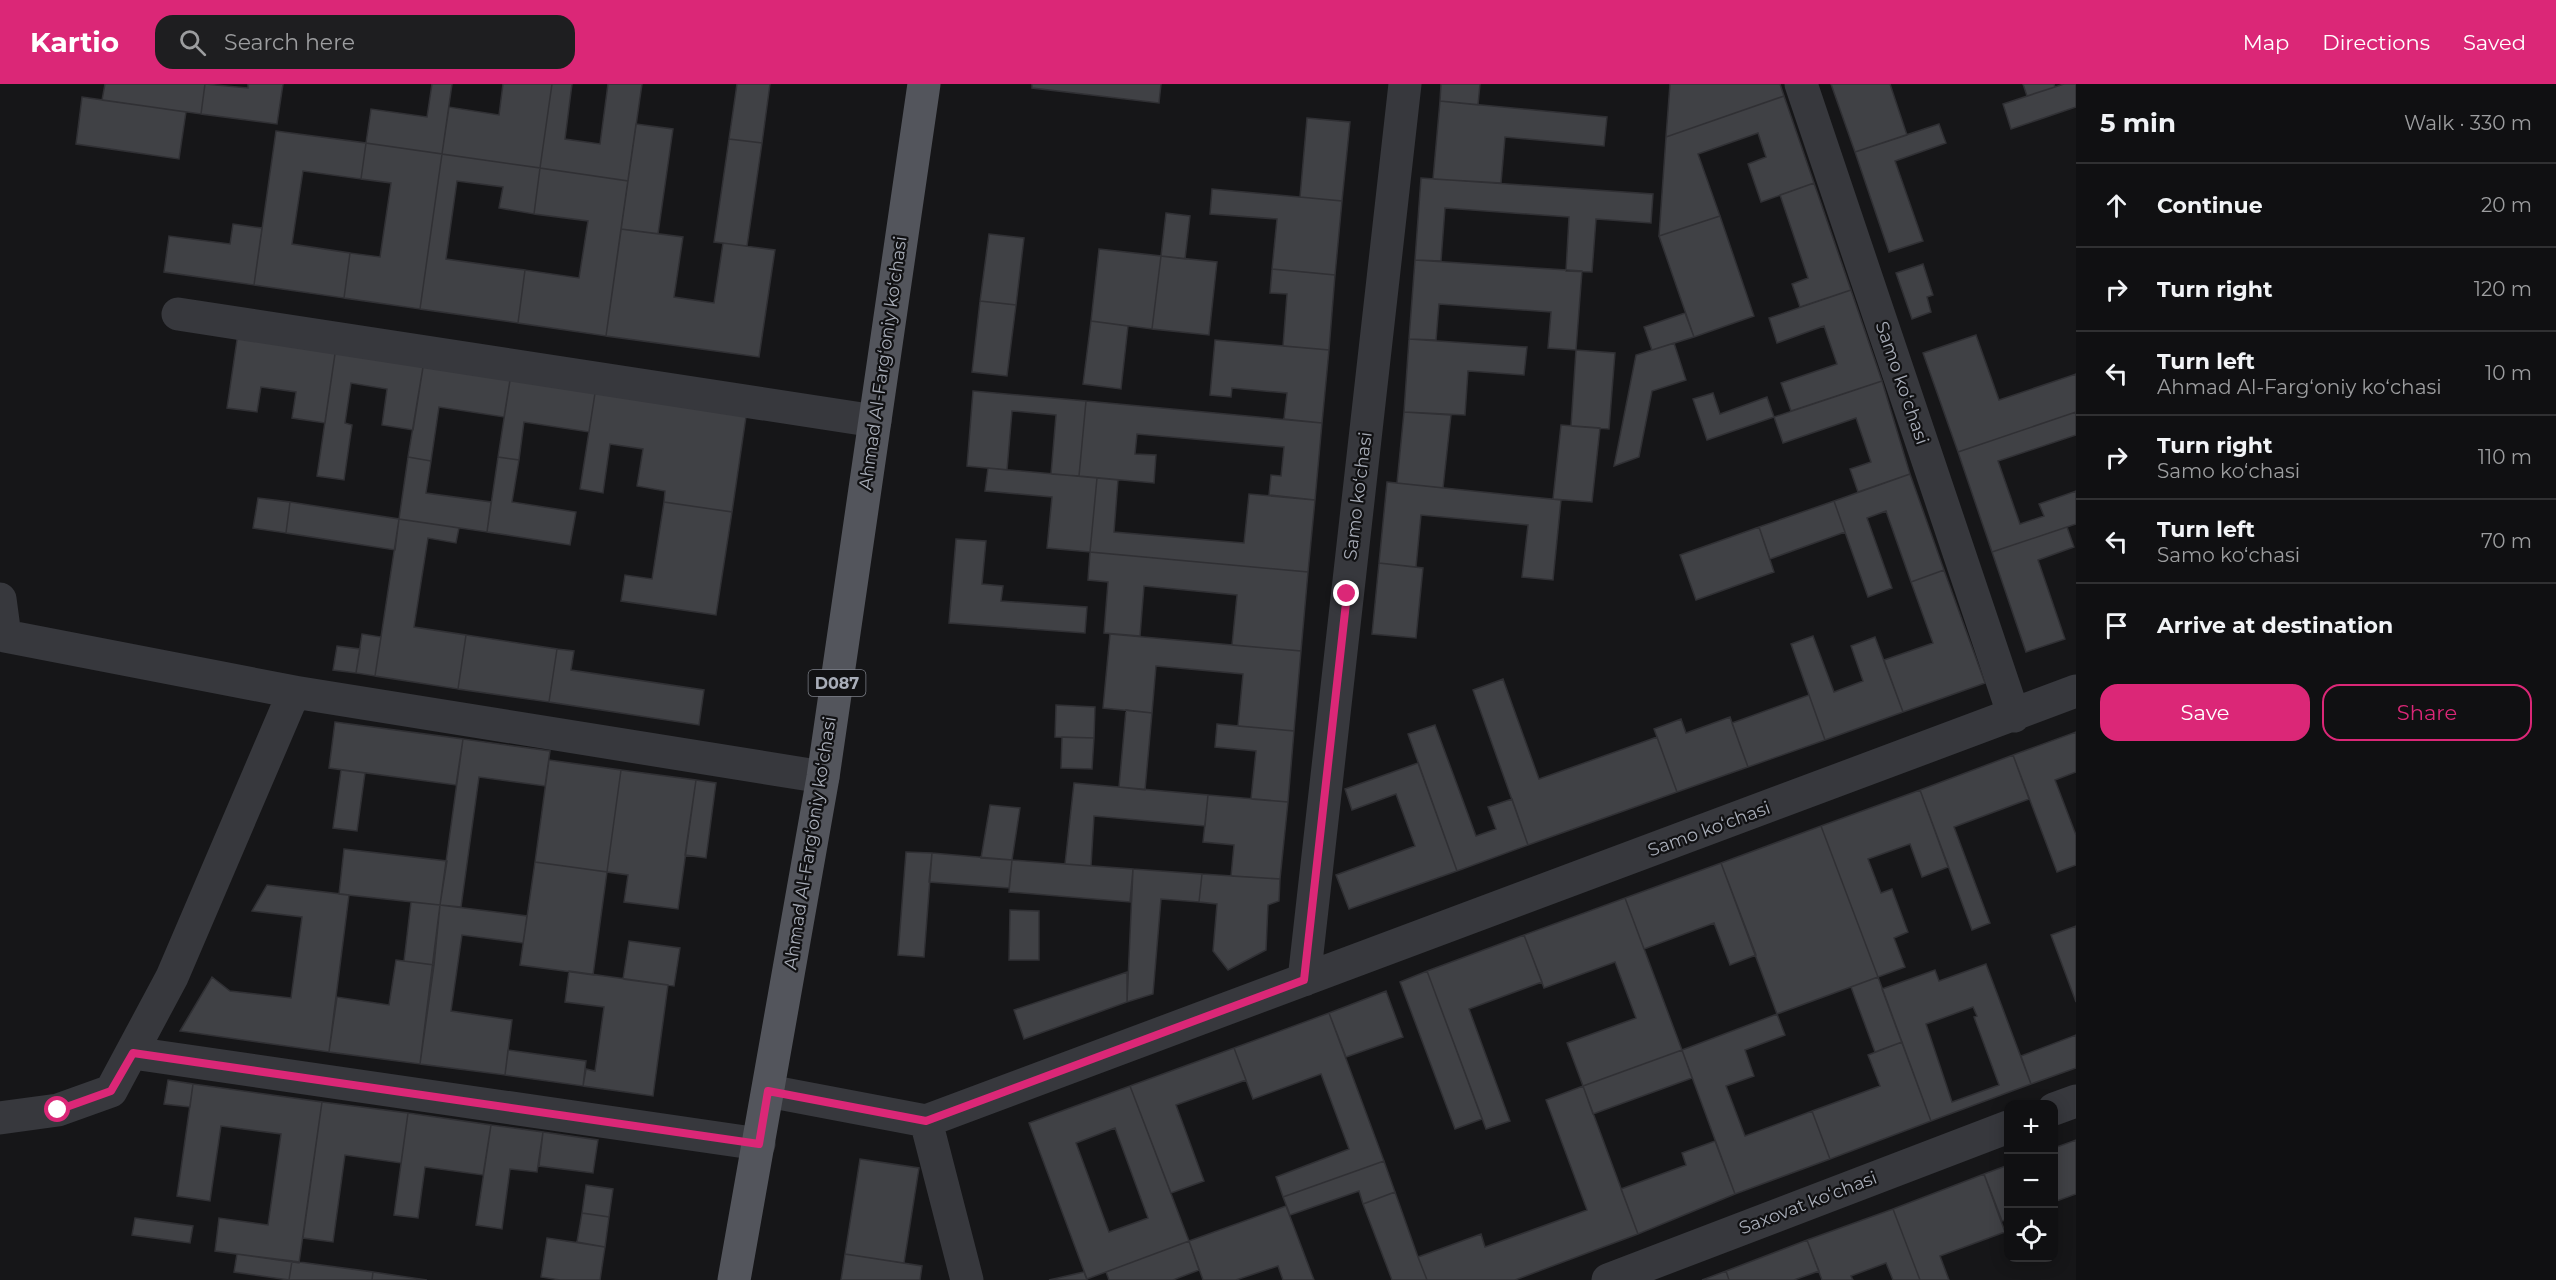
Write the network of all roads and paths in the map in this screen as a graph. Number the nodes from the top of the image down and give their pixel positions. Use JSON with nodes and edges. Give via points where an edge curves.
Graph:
{"nodes":[{"id":1,"x":924,"y":84,"type":"edge"},
{"id":2,"x":1405,"y":84,"type":"edge"},
{"id":3,"x":1802,"y":84,"type":"edge"},
{"id":4,"x":178,"y":314,"type":"dead end"},
{"id":5,"x":875,"y":421,"type":"junction"},
{"id":6,"x":0,"y":599,"type":"edge"},
{"id":7,"x":3,"y":636,"type":"edge"},
{"id":8,"x":2076,"y":691,"type":"edge"},
{"id":9,"x":294,"y":692,"type":"junction"},
{"id":10,"x":2013,"y":716,"type":"junction"},
{"id":11,"x":823,"y":777,"type":"junction"},
{"id":12,"x":1304,"y":980,"type":"junction"},
{"id":13,"x":133,"y":1053,"type":"junction"},
{"id":14,"x":768,"y":1091,"type":"junction"},
{"id":15,"x":2076,"y":1101,"type":"edge"},
{"id":16,"x":2058,"y":1108,"type":"edge"},
{"id":17,"x":0,"y":1118,"type":"edge"},
{"id":18,"x":926,"y":1121,"type":"junction"},
{"id":19,"x":2004,"y":1128,"type":"edge"},
{"id":20,"x":759,"y":1144,"type":"junction"},
{"id":21,"x":734,"y":1280,"type":"edge"},
{"id":22,"x":967,"y":1280,"type":"edge"},
{"id":23,"x":1608,"y":1280,"type":"edge"}],
"edges":[{"from":1,"to":5,"type":"main road","name":"Ahmad Al-Fargʻoniy koʻchasi","number":"D087"},
{"from":2,"to":12,"type":"street","name":"Samo koʻchasi"},
{"from":3,"to":10,"type":"street","name":"Samo koʻchasi"},
{"from":4,"to":5,"type":"street"},
{"from":5,"to":11,"type":"main road","name":"Ahmad Al-Fargʻoniy koʻchasi","number":"D087"},
{"from":6,"to":7,"type":"street"},
{"from":7,"to":9,"type":"street"},
{"from":8,"to":10,"type":"street","name":"Samo koʻchasi"},
{"from":9,"to":11,"type":"street"},
{"from":9,"to":13,"type":"street","via":[[172,977]]},
{"from":10,"to":12,"type":"street","name":"Samo koʻchasi"},
{"from":11,"to":14,"type":"main road","name":"Ahmad Al-Fargʻoniy koʻchasi","number":"D087"},
{"from":12,"to":18,"type":"street","name":"Samo koʻchasi"},
{"from":13,"to":17,"type":"street","via":[[111,1091],[58,1110]]},
{"from":13,"to":20,"type":"street"},
{"from":14,"to":18,"type":"street"},
{"from":14,"to":20,"type":"main road","name":"Ahmad Al-Fargʻoniy koʻchasi","number":"D087"},
{"from":15,"to":16,"type":"street"},
{"from":18,"to":22,"type":"street"},
{"from":19,"to":23,"type":"street","name":"Saxovat koʻchasi"},
{"from":20,"to":21,"type":"main road","name":"Ahmad Al-Fargʻoniy koʻchasi","number":"D087"}]}
